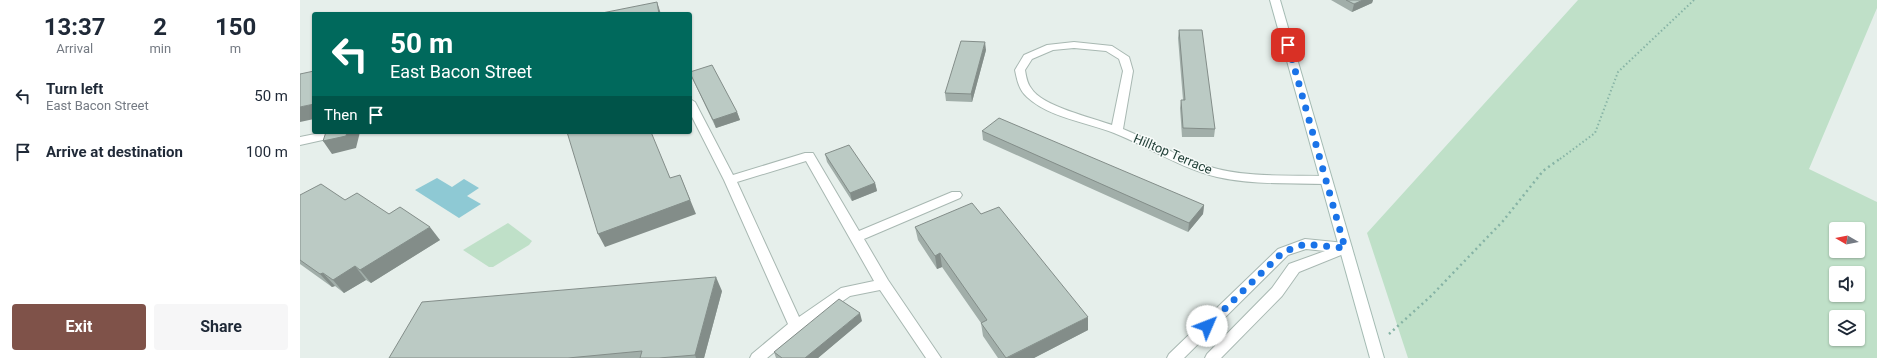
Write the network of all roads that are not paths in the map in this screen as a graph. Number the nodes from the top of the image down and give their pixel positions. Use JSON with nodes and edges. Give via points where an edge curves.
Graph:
{"nodes":[{"id":1,"x":1275,"y":0,"type":"edge"},
{"id":2,"x":692,"y":106,"type":"edge"},
{"id":3,"x":1117,"y":130,"type":"junction"},
{"id":4,"x":332,"y":134,"type":"edge"},
{"id":5,"x":300,"y":141,"type":"edge"},
{"id":6,"x":730,"y":180,"type":"junction"},
{"id":7,"x":1326,"y":180,"type":"junction"},
{"id":8,"x":956,"y":195,"type":"dead end"},
{"id":9,"x":856,"y":237,"type":"junction"},
{"id":10,"x":1345,"y":248,"type":"junction"},
{"id":11,"x":883,"y":284,"type":"junction"},
{"id":12,"x":796,"y":326,"type":"junction"},
{"id":13,"x":1376,"y":353,"type":"edge"},
{"id":14,"x":757,"y":358,"type":"edge"},
{"id":15,"x":934,"y":358,"type":"edge"},
{"id":16,"x":1174,"y":358,"type":"edge"},
{"id":17,"x":1212,"y":358,"type":"edge"}],
"edges":[{"from":1,"to":7,"type":"street"},
{"from":2,"to":6,"type":"street"},
{"from":3,"to":3,"type":"street","name":"Hilltop Terrace","via":[[1039,101],[1024,88],[1020,70],[1028,57],[1051,47],[1074,45],[1108,48],[1124,57],[1128,71]]},
{"from":3,"to":7,"type":"street","name":"Hilltop Terrace","via":[[1216,173],[1249,178]]},
{"from":4,"to":5,"type":"street"},
{"from":6,"to":9,"type":"street","via":[[809,156]]},
{"from":6,"to":12,"type":"street"},
{"from":7,"to":10,"type":"street"},
{"from":8,"to":9,"type":"street"},
{"from":9,"to":11,"type":"street"},
{"from":10,"to":13,"type":"street"},
{"from":10,"to":16,"type":"street","via":[[1305,244],[1283,252]]},
{"from":10,"to":17,"type":"street","via":[[1294,268],[1277,292]]},
{"from":11,"to":12,"type":"street","via":[[846,292]]},
{"from":11,"to":15,"type":"street"},
{"from":12,"to":14,"type":"street"}]}
